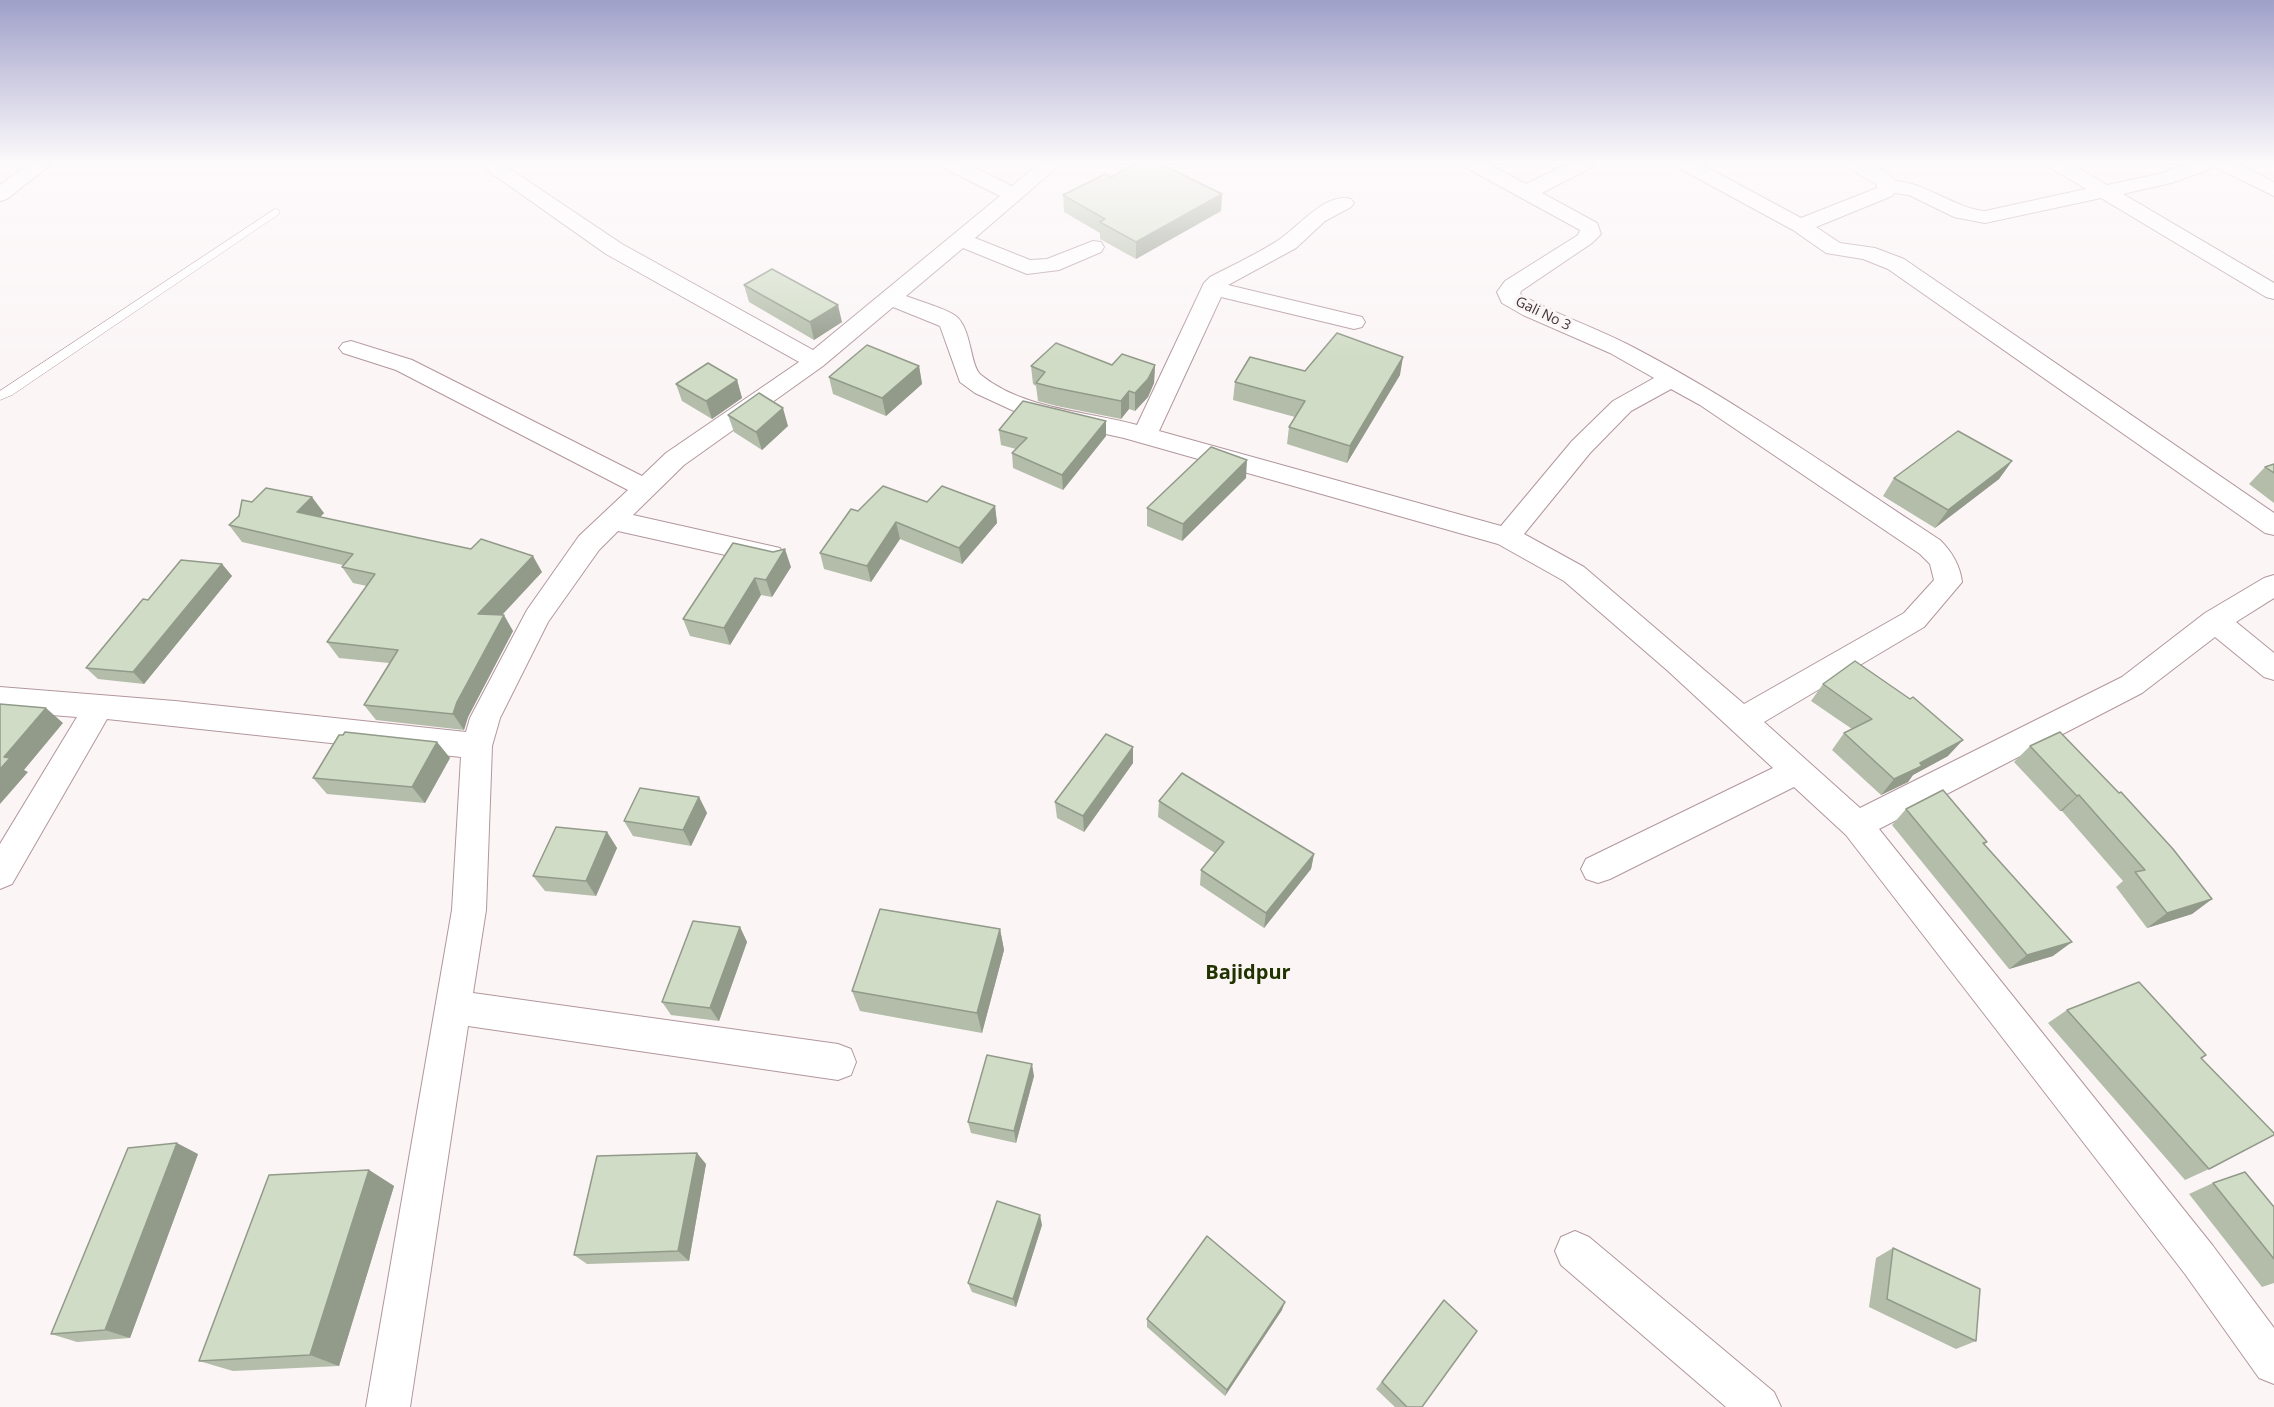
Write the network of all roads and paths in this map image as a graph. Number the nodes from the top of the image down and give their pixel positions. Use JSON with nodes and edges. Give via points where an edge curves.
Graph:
{"nodes":[{"id":1,"x":250,"y":229,"type":"edge"},
{"id":2,"x":584,"y":229,"type":"edge"},
{"id":3,"x":972,"y":229,"type":"edge"},
{"id":4,"x":1305,"y":229,"type":"edge"},
{"id":5,"x":1590,"y":229,"type":"edge"},
{"id":6,"x":1804,"y":229,"type":"edge"},
{"id":7,"x":2169,"y":229,"type":"edge"},
{"id":8,"x":959,"y":239,"type":"junction"},
{"id":9,"x":1093,"y":247,"type":"dead end"},
{"id":10,"x":1212,"y":288,"type":"junction"},
{"id":11,"x":2274,"y":292,"type":"edge"},
{"id":12,"x":890,"y":298,"type":"junction"},
{"id":13,"x":1354,"y":321,"type":"dead end"},
{"id":14,"x":351,"y":348,"type":"dead end"},
{"id":15,"x":815,"y":361,"type":"junction"},
{"id":16,"x":1671,"y":379,"type":"junction"},
{"id":17,"x":0,"y":396,"type":"edge"},
{"id":18,"x":1145,"y":436,"type":"junction"},
{"id":19,"x":645,"y":488,"type":"junction"},
{"id":20,"x":612,"y":520,"type":"junction"},
{"id":21,"x":2274,"y":526,"type":"edge"},
{"id":22,"x":1507,"y":537,"type":"junction"},
{"id":23,"x":779,"y":556,"type":"edge"},
{"id":24,"x":2274,"y":585,"type":"edge"},
{"id":25,"x":2215,"y":621,"type":"junction"},
{"id":26,"x":2274,"y":669,"type":"edge"},
{"id":27,"x":0,"y":699,"type":"edge"},
{"id":28,"x":99,"y":707,"type":"junction"},
{"id":29,"x":1742,"y":720,"type":"junction"},
{"id":30,"x":477,"y":746,"type":"junction"},
{"id":31,"x":1798,"y":770,"type":"junction"},
{"id":32,"x":1857,"y":825,"type":"junction"},
{"id":33,"x":1598,"y":869,"type":"dead end"},
{"id":34,"x":0,"y":874,"type":"edge"},
{"id":35,"x":454,"y":1007,"type":"junction"},
{"id":36,"x":838,"y":1062,"type":"dead end"},
{"id":37,"x":1575,"y":1251,"type":"dead end"},
{"id":38,"x":2274,"y":1363,"type":"edge"},
{"id":39,"x":388,"y":1407,"type":"edge"},
{"id":40,"x":1759,"y":1407,"type":"edge"}],
"edges":[{"from":1,"to":17,"type":"lane"},
{"from":2,"to":15,"type":"street"},
{"from":3,"to":8,"type":"street"},
{"from":4,"to":10,"type":"street","via":[[1288,243]]},
{"from":5,"to":16,"type":"street","name":"Gali No 3","via":[[1590,234],[1513,286],[1508,292],[1510,298],[1618,348]]},
{"from":6,"to":21,"type":"street","via":[[1834,248],[1867,253],[1896,264]]},
{"from":7,"to":11,"type":"street"},
{"from":8,"to":9,"type":"street","via":[[1027,267],[1051,265]]},
{"from":8,"to":12,"type":"street"},
{"from":10,"to":13,"type":"street"},
{"from":10,"to":18,"type":"street"},
{"from":12,"to":15,"type":"street"},
{"from":12,"to":18,"type":"street","via":[[948,321],[955,332],[964,370],[975,383],[1060,417]]},
{"from":14,"to":19,"type":"street","via":[[404,365]]},
{"from":15,"to":19,"type":"street","via":[[675,459]]},
{"from":16,"to":22,"type":"street","via":[[1622,406],[1581,447]]},
{"from":16,"to":29,"type":"street","via":[[1724,409],[1929,547],[1940,556],[1948,571],[1948,582],[1914,620]]},
{"from":18,"to":22,"type":"street"},
{"from":19,"to":20,"type":"street"},
{"from":20,"to":23,"type":"street"},
{"from":20,"to":30,"type":"street","via":[[589,543],[537,617],[485,718]]},
{"from":22,"to":29,"type":"street","via":[[1574,574]]},
{"from":24,"to":25,"type":"street"},
{"from":25,"to":26,"type":"street"},
{"from":25,"to":32,"type":"street","via":[[2132,685]]},
{"from":27,"to":28,"type":"street"},
{"from":28,"to":30,"type":"street"},
{"from":28,"to":34,"type":"street"},
{"from":29,"to":31,"type":"street"},
{"from":30,"to":35,"type":"street","via":[[470,910]]},
{"from":31,"to":32,"type":"street"},
{"from":31,"to":33,"type":"street"},
{"from":32,"to":38,"type":"street","via":[[2199,1260]]},
{"from":35,"to":36,"type":"street"},
{"from":35,"to":39,"type":"street"},
{"from":37,"to":40,"type":"street"}]}
